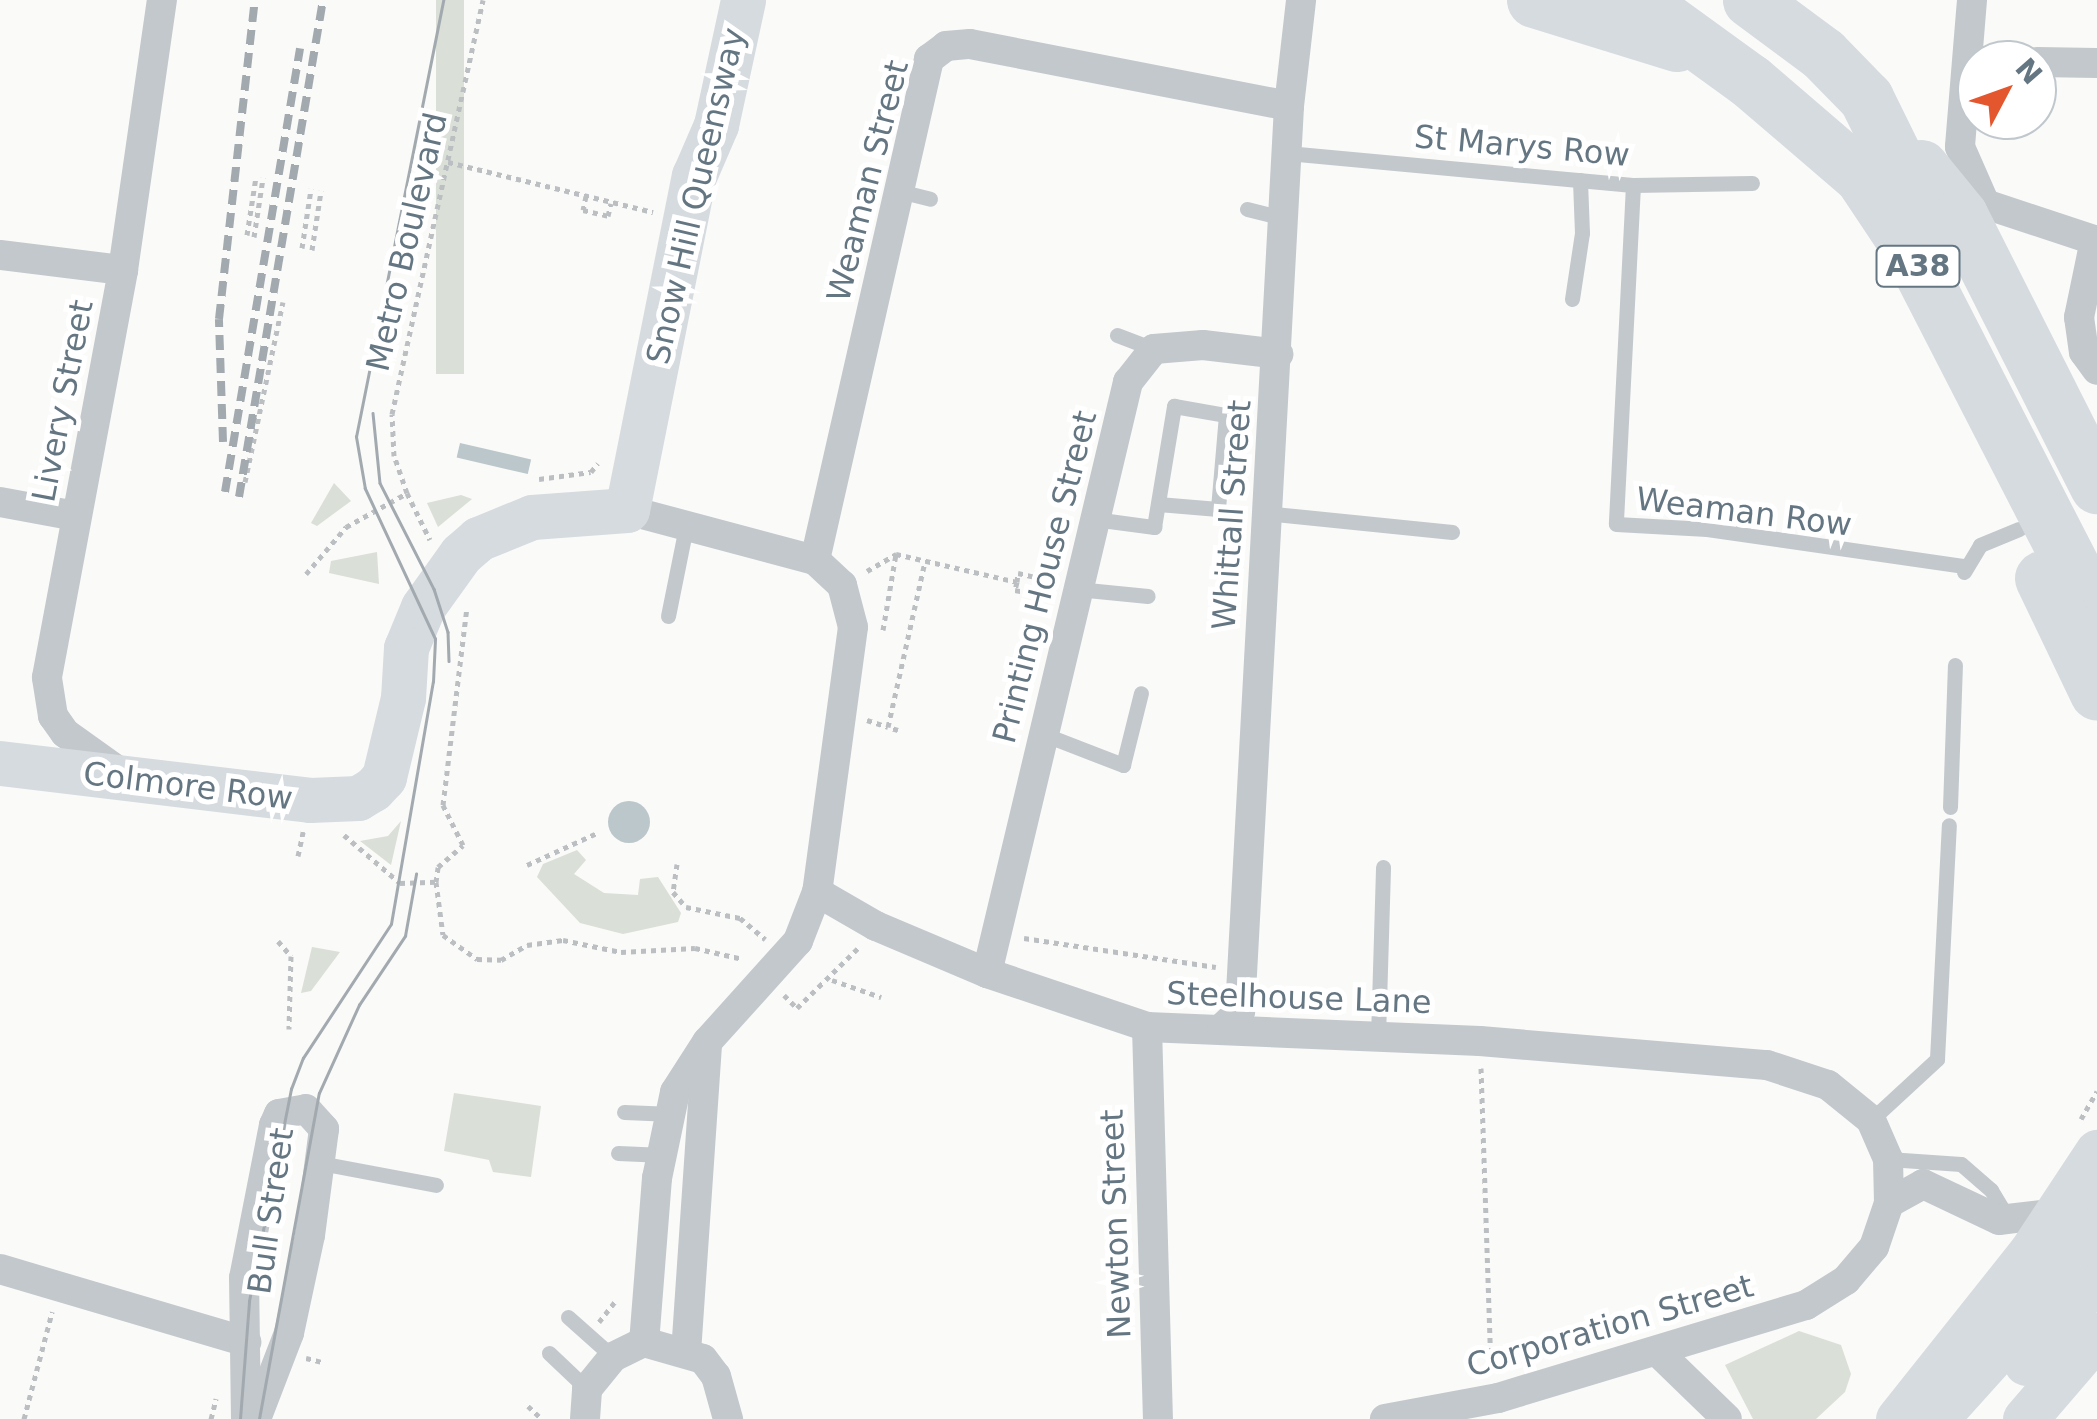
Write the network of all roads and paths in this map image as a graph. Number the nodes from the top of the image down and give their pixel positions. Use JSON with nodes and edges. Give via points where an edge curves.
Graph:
{"nodes":[{"id":1,"x":162,"y":0,"type":"edge"},
{"id":2,"x":482,"y":0,"type":"edge"},
{"id":3,"x":743,"y":0,"type":"edge"},
{"id":4,"x":1300,"y":0,"type":"edge"},
{"id":5,"x":1534,"y":0,"type":"edge"},
{"id":6,"x":1638,"y":0,"type":"edge"},
{"id":7,"x":1750,"y":0,"type":"edge"},
{"id":8,"x":1972,"y":0,"type":"edge"},
{"id":9,"x":1972,"y":40,"type":"edge"},
{"id":10,"x":1712,"y":56,"type":"junction"},
{"id":11,"x":2057,"y":62,"type":"edge"},
{"id":12,"x":2097,"y":63,"type":"edge"},
{"id":13,"x":1866,"y":98,"type":"junction"},
{"id":14,"x":1289,"y":106,"type":"junction"},
{"id":15,"x":1799,"y":122,"type":"junction"},
{"id":16,"x":1961,"y":140,"type":"edge"},
{"id":17,"x":1287,"y":153,"type":"junction"},
{"id":18,"x":448,"y":162,"type":"junction"},
{"id":19,"x":260,"y":177,"type":"dead end"},
{"id":20,"x":1580,"y":180,"type":"junction"},
{"id":21,"x":1752,"y":183,"type":"dead end"},
{"id":22,"x":1633,"y":184,"type":"junction"},
{"id":23,"x":311,"y":189,"type":"dead end"},
{"id":24,"x":320,"y":191,"type":"dead end"},
{"id":25,"x":899,"y":191,"type":"junction"},
{"id":26,"x":586,"y":196,"type":"junction"},
{"id":27,"x":930,"y":199,"type":"dead end"},
{"id":28,"x":1246,"y":208,"type":"dead end"},
{"id":29,"x":1284,"y":218,"type":"junction"},
{"id":30,"x":251,"y":236,"type":"dead end"},
{"id":31,"x":2096,"y":240,"type":"edge"},
{"id":32,"x":302,"y":248,"type":"dead end"},
{"id":33,"x":312,"y":250,"type":"dead end"},
{"id":34,"x":0,"y":255,"type":"edge"},
{"id":35,"x":124,"y":270,"type":"junction"},
{"id":36,"x":1572,"y":299,"type":"dead end"},
{"id":37,"x":283,"y":302,"type":"dead end"},
{"id":38,"x":1117,"y":335,"type":"dead end"},
{"id":39,"x":1154,"y":349,"type":"junction"},
{"id":40,"x":1278,"y":354,"type":"junction"},
{"id":41,"x":2097,"y":370,"type":"edge"},
{"id":42,"x":2017,"y":429,"type":"junction"},
{"id":43,"x":245,"y":482,"type":"dead end"},
{"id":44,"x":2097,"y":486,"type":"edge"},
{"id":45,"x":408,"y":493,"type":"junction"},
{"id":46,"x":0,"y":502,"type":"edge"},
{"id":47,"x":1158,"y":504,"type":"junction"},
{"id":48,"x":627,"y":510,"type":"junction"},
{"id":49,"x":1265,"y":514,"type":"junction"},
{"id":50,"x":76,"y":516,"type":"junction"},
{"id":51,"x":1094,"y":519,"type":"junction"},
{"id":52,"x":686,"y":528,"type":"junction"},
{"id":53,"x":2018,"y":529,"type":"junction"},
{"id":54,"x":1452,"y":532,"type":"dead end"},
{"id":55,"x":430,"y":542,"type":"dead end"},
{"id":56,"x":2097,"y":551,"type":"edge"},
{"id":57,"x":814,"y":560,"type":"junction"},
{"id":58,"x":926,"y":561,"type":"junction"},
{"id":59,"x":306,"y":574,"type":"dead end"},
{"id":60,"x":1017,"y":582,"type":"junction"},
{"id":61,"x":842,"y":585,"type":"junction"},
{"id":62,"x":1061,"y":589,"type":"junction"},
{"id":63,"x":1148,"y":596,"type":"dead end"},
{"id":64,"x":467,"y":609,"type":"dead end"},
{"id":65,"x":2097,"y":614,"type":"edge"},
{"id":66,"x":668,"y":616,"type":"dead end"},
{"id":67,"x":1955,"y":665,"type":"dead end"},
{"id":68,"x":1141,"y":693,"type":"dead end"},
{"id":69,"x":2097,"y":693,"type":"edge"},
{"id":70,"x":867,"y":722,"type":"dead end"},
{"id":71,"x":888,"y":727,"type":"junction"},
{"id":72,"x":898,"y":730,"type":"dead end"},
{"id":73,"x":1044,"y":734,"type":"junction"},
{"id":74,"x":0,"y":763,"type":"edge"},
{"id":75,"x":129,"y":778,"type":"junction"},
{"id":76,"x":319,"y":800,"type":"junction"},
{"id":77,"x":1950,"y":807,"type":"dead end"},
{"id":78,"x":1949,"y":825,"type":"dead end"},
{"id":79,"x":597,"y":833,"type":"dead end"},
{"id":80,"x":677,"y":864,"type":"dead end"},
{"id":81,"x":528,"y":865,"type":"dead end"},
{"id":82,"x":1383,"y":867,"type":"dead end"},
{"id":83,"x":436,"y":882,"type":"junction"},
{"id":84,"x":817,"y":892,"type":"junction"},
{"id":85,"x":876,"y":926,"type":"junction"},
{"id":86,"x":278,"y":942,"type":"dead end"},
{"id":87,"x":764,"y":945,"type":"dead end"},
{"id":88,"x":992,"y":952,"type":"junction"},
{"id":89,"x":754,"y":962,"type":"dead end"},
{"id":90,"x":1242,"y":970,"type":"junction"},
{"id":91,"x":832,"y":979,"type":"junction"},
{"id":92,"x":881,"y":997,"type":"dead end"},
{"id":93,"x":797,"y":1008,"type":"dead end"},
{"id":94,"x":1147,"y":1027,"type":"junction"},
{"id":95,"x":1222,"y":1028,"type":"junction"},
{"id":96,"x":289,"y":1029,"type":"dead end"},
{"id":97,"x":1378,"y":1037,"type":"junction"},
{"id":98,"x":1480,"y":1041,"type":"junction"},
{"id":99,"x":707,"y":1042,"type":"junction"},
{"id":100,"x":678,"y":1109,"type":"junction"},
{"id":101,"x":624,"y":1112,"type":"dead end"},
{"id":102,"x":1871,"y":1120,"type":"junction"},
{"id":103,"x":2097,"y":1152,"type":"edge"},
{"id":104,"x":618,"y":1153,"type":"dead end"},
{"id":105,"x":661,"y":1158,"type":"junction"},
{"id":106,"x":1888,"y":1159,"type":"junction"},
{"id":107,"x":320,"y":1163,"type":"junction"},
{"id":108,"x":436,"y":1185,"type":"dead end"},
{"id":109,"x":1889,"y":1203,"type":"junction"},
{"id":110,"x":2077,"y":1213,"type":"edge"},
{"id":111,"x":2009,"y":1220,"type":"junction"},
{"id":112,"x":0,"y":1269,"type":"edge"},
{"id":113,"x":2097,"y":1275,"type":"edge"},
{"id":114,"x":60,"y":1284,"type":"junction"},
{"id":115,"x":568,"y":1317,"type":"dead end"},
{"id":116,"x":2097,"y":1335,"type":"edge"},
{"id":117,"x":246,"y":1342,"type":"junction"},
{"id":118,"x":644,"y":1342,"type":"junction"},
{"id":119,"x":686,"y":1352,"type":"junction"},
{"id":120,"x":549,"y":1353,"type":"dead end"},
{"id":121,"x":1660,"y":1354,"type":"junction"},
{"id":122,"x":613,"y":1358,"type":"junction"},
{"id":123,"x":1498,"y":1398,"type":"junction"},
{"id":124,"x":586,"y":1404,"type":"edge"},
{"id":125,"x":528,"y":1406,"type":"dead end"},
{"id":126,"x":24,"y":1419,"type":"edge"},
{"id":127,"x":246,"y":1419,"type":"edge"},
{"id":128,"x":256,"y":1419,"type":"edge"},
{"id":129,"x":542,"y":1419,"type":"edge"},
{"id":130,"x":728,"y":1419,"type":"edge"},
{"id":131,"x":1158,"y":1419,"type":"edge"},
{"id":132,"x":1385,"y":1419,"type":"edge"},
{"id":133,"x":1727,"y":1419,"type":"edge"},
{"id":134,"x":1898,"y":1419,"type":"edge"},
{"id":135,"x":1935,"y":1419,"type":"edge"},
{"id":136,"x":1976,"y":1419,"type":"edge"},
{"id":137,"x":2025,"y":1419,"type":"edge"}],
"edges":[{"from":1,"to":35,"type":"street","name":"Livery Street"},
{"from":2,"to":18,"type":"path","name":"Metro Boulevard"},
{"from":3,"to":48,"type":"street","name":"Snow Hill Queensway","via":[[716,125],[694,176]]},
{"from":4,"to":14,"type":"street","name":"Whittall Street"},
{"from":5,"to":10,"type":"highway"},
{"from":6,"to":10,"type":"highway","number":"A38"},
{"from":7,"to":13,"type":"highway","number":"A38","via":[[1823,54]]},
{"from":8,"to":9,"type":"street"},
{"from":10,"to":15,"type":"highway","number":"A38"},
{"from":11,"to":12,"type":"street"},
{"from":13,"to":42,"type":"highway","number":"A38"},
{"from":13,"to":44,"type":"highway","via":[[1960,216]]},
{"from":14,"to":17,"type":"street","name":"Whittall Street"},
{"from":14,"to":25,"type":"street","name":"Weaman Street","via":[[970,44],[946,46],[928,60]]},
{"from":15,"to":42,"type":"highway","number":"A38","via":[[1861,176]]},
{"from":15,"to":53,"type":"highway","via":[[1874,250]]},
{"from":16,"to":31,"type":"street","via":[[1985,204]]},
{"from":17,"to":20,"type":"lane","name":"St Marys Row"},
{"from":17,"to":29,"type":"street","name":"Whittall Street"},
{"from":18,"to":26,"type":"path"},
{"from":18,"to":45,"type":"path","name":"Metro Boulevard","via":[[392,414],[394,456]]},
{"from":19,"to":30,"type":"path"},
{"from":20,"to":22,"type":"lane","name":"St Marys Row"},
{"from":20,"to":36,"type":"lane","via":[[1582,234]]},
{"from":21,"to":22,"type":"lane","name":"St Marys Row"},
{"from":22,"to":53,"type":"lane","name":"Weaman Row","via":[[1616,524],[1707,530],[1964,569],[1980,546]]},
{"from":23,"to":32,"type":"path"},
{"from":24,"to":33,"type":"path"},
{"from":25,"to":27,"type":"lane"},
{"from":25,"to":57,"type":"street","name":"Weaman Street"},
{"from":26,"to":26,"type":"path","via":[[611,203],[608,216],[582,210]]},
{"from":28,"to":29,"type":"lane"},
{"from":29,"to":40,"type":"street","name":"Whittall Street"},
{"from":31,"to":41,"type":"street","via":[[2079,316],[2084,352]]},
{"from":34,"to":35,"type":"street"},
{"from":35,"to":50,"type":"street","name":"Livery Street"},
{"from":37,"to":43,"type":"path"},
{"from":38,"to":39,"type":"lane"},
{"from":39,"to":40,"type":"street","via":[[1203,345]]},
{"from":39,"to":51,"type":"street","name":"Printing House Street","via":[[1128,382]]},
{"from":40,"to":49,"type":"street","name":"Whittall Street"},
{"from":42,"to":56,"type":"highway","number":"A38"},
{"from":42,"to":65,"type":"highway","number":"A38"},
{"from":45,"to":55,"type":"path","name":"Metro Boulevard"},
{"from":45,"to":59,"type":"path","via":[[346,526]]},
{"from":46,"to":50,"type":"street"},
{"from":47,"to":47,"type":"lane","via":[[1174,406],[1226,415],[1218,510]]},
{"from":47,"to":51,"type":"lane","via":[[1154,527]]},
{"from":48,"to":52,"type":"street"},
{"from":48,"to":76,"type":"street","name":"Colmore Row","via":[[532,516],[478,538],[434,589],[406,648],[403,698],[384,777],[358,798]]},
{"from":49,"to":54,"type":"lane"},
{"from":49,"to":90,"type":"street","name":"Whittall Street"},
{"from":50,"to":75,"type":"street","name":"Livery Street","via":[[47,677],[53,716],[78,746]]},
{"from":51,"to":62,"type":"street","name":"Printing House Street"},
{"from":52,"to":57,"type":"street"},
{"from":52,"to":66,"type":"lane"},
{"from":53,"to":69,"type":"highway"},
{"from":57,"to":61,"type":"street"},
{"from":58,"to":60,"type":"path"},
{"from":58,"to":61,"type":"path","via":[[896,554]]},
{"from":58,"to":71,"type":"path"},
{"from":60,"to":62,"type":"path","via":[[1015,590]]},
{"from":60,"to":62,"type":"path","via":[[1018,573]]},
{"from":61,"to":84,"type":"street","via":[[853,627]]},
{"from":62,"to":63,"type":"lane"},
{"from":62,"to":73,"type":"street","name":"Printing House Street"},
{"from":64,"to":83,"type":"path","via":[[444,805],[463,845],[438,867]]},
{"from":67,"to":77,"type":"lane"},
{"from":68,"to":73,"type":"lane","via":[[1124,765]]},
{"from":70,"to":71,"type":"path"},
{"from":71,"to":72,"type":"path"},
{"from":73,"to":88,"type":"street","name":"Printing House Street"},
{"from":74,"to":75,"type":"street","name":"Colmore Row"},
{"from":75,"to":76,"type":"street","name":"Colmore Row"},
{"from":76,"to":83,"type":"path","via":[[331,824],[400,882]]},
{"from":78,"to":102,"type":"lane","via":[[1937,1059]]},
{"from":79,"to":81,"type":"path"},
{"from":80,"to":87,"type":"path","via":[[673,892],[686,908],[740,918]]},
{"from":82,"to":97,"type":"lane"},
{"from":83,"to":89,"type":"path","via":[[443,936],[477,959],[501,960],[527,946],[562,940],[622,952],[695,948]]},
{"from":84,"to":85,"type":"street","name":"Steelhouse Lane"},
{"from":84,"to":99,"type":"street","via":[[780,967]]},
{"from":85,"to":88,"type":"street","name":"Steelhouse Lane"},
{"from":85,"to":91,"type":"path"},
{"from":86,"to":96,"type":"path","via":[[291,956]]},
{"from":88,"to":90,"type":"path","name":"Steelhouse Lane"},
{"from":88,"to":94,"type":"street","name":"Steelhouse Lane","via":[[1022,986]]},
{"from":90,"to":95,"type":"street","name":"Whittall Street","via":[[1240,1012]]},
{"from":91,"to":92,"type":"path"},
{"from":91,"to":93,"type":"path"},
{"from":94,"to":95,"type":"street","name":"Steelhouse Lane"},
{"from":94,"to":131,"type":"street","name":"Newton Street"},
{"from":95,"to":97,"type":"street","name":"Steelhouse Lane"},
{"from":97,"to":98,"type":"street","name":"Steelhouse Lane"},
{"from":98,"to":102,"type":"street","name":"Steelhouse Lane","via":[[1803,1073],[1852,1100]]},
{"from":98,"to":123,"type":"path","via":[[1487,1354]]},
{"from":99,"to":100,"type":"street","via":[[675,1092]]},
{"from":99,"to":119,"type":"street"},
{"from":100,"to":101,"type":"lane"},
{"from":100,"to":105,"type":"street"},
{"from":102,"to":106,"type":"street"},
{"from":103,"to":110,"type":"street"},
{"from":104,"to":105,"type":"lane"},
{"from":105,"to":118,"type":"street"},
{"from":106,"to":109,"type":"street"},
{"from":106,"to":111,"type":"lane","via":[[1944,1158],[1990,1190]]},
{"from":107,"to":108,"type":"lane"},
{"from":107,"to":117,"type":"street","name":"Bull Street","via":[[319,1116],[294,1109],[279,1114],[244,1278]]},
{"from":107,"to":128,"type":"street","name":"Bull Street","via":[[289,1333]]},
{"from":109,"to":111,"type":"street","via":[[1923,1184],[1984,1215]]},
{"from":109,"to":121,"type":"street","name":"Corporation Street","via":[[1874,1247],[1846,1280],[1806,1305]]},
{"from":110,"to":111,"type":"street"},
{"from":110,"to":134,"type":"street"},
{"from":110,"to":135,"type":"street","via":[[2013,1332]]},
{"from":112,"to":114,"type":"street"},
{"from":113,"to":136,"type":"street"},
{"from":114,"to":117,"type":"street"},
{"from":114,"to":126,"type":"path"},
{"from":115,"to":122,"type":"lane"},
{"from":116,"to":137,"type":"street"},
{"from":117,"to":127,"type":"street","name":"Bull Street"},
{"from":118,"to":119,"type":"street"},
{"from":118,"to":122,"type":"street"},
{"from":119,"to":130,"type":"street","via":[[703,1359],[716,1376]]},
{"from":120,"to":124,"type":"lane"},
{"from":121,"to":123,"type":"street","name":"Corporation Street"},
{"from":121,"to":133,"type":"street"},
{"from":122,"to":124,"type":"street"},
{"from":123,"to":132,"type":"street","name":"Corporation Street"},
{"from":125,"to":129,"type":"path"}]}
